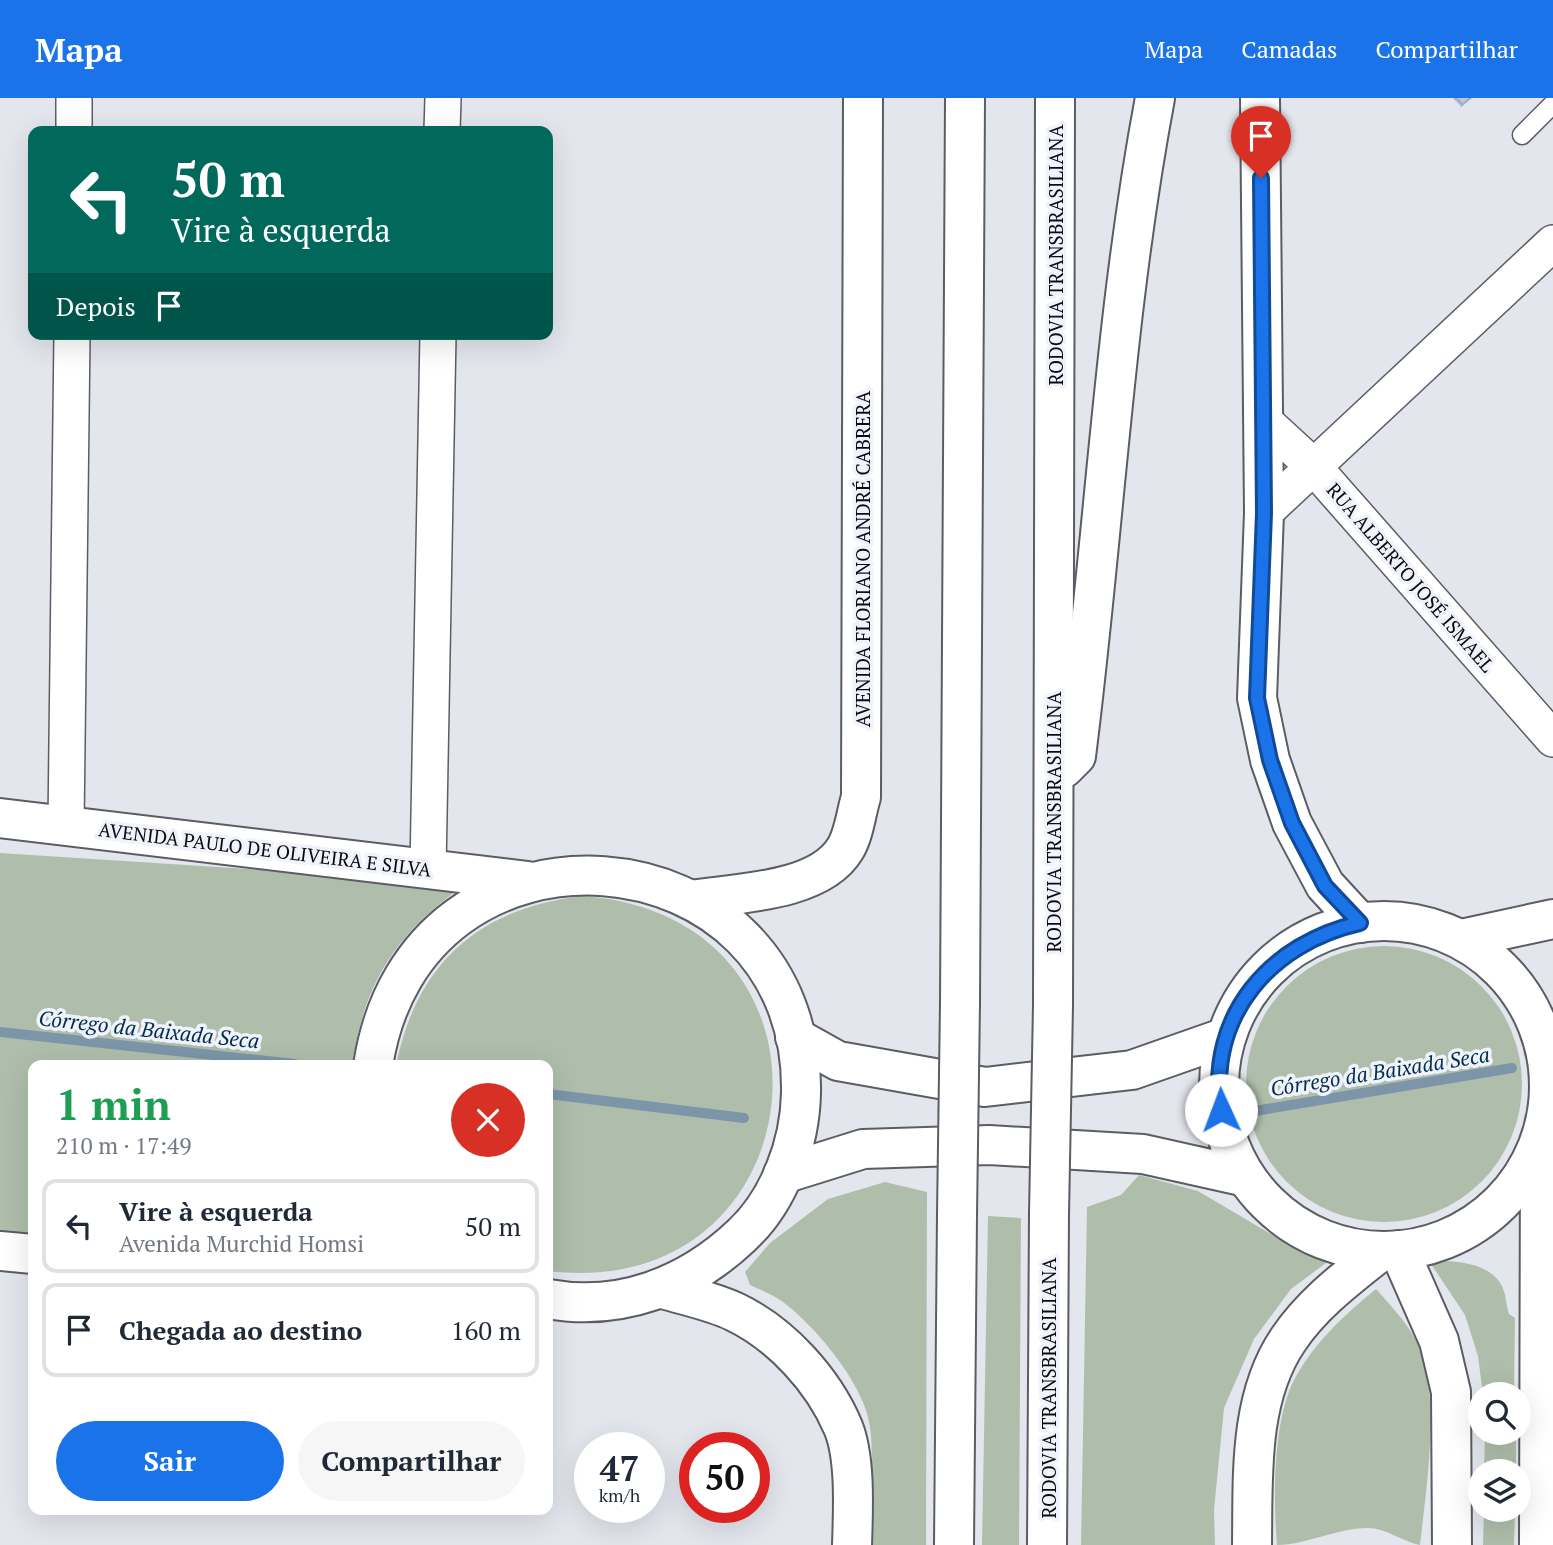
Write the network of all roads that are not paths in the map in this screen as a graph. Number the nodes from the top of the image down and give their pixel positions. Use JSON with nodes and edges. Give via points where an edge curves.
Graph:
{"nodes":[{"id":1,"x":75,"y":98,"type":"edge"},
{"id":2,"x":443,"y":98,"type":"edge"},
{"id":3,"x":863,"y":98,"type":"edge"},
{"id":4,"x":965,"y":98,"type":"edge"},
{"id":5,"x":1055,"y":98,"type":"edge"},
{"id":6,"x":1155,"y":98,"type":"edge"},
{"id":7,"x":1260,"y":98,"type":"edge"},
{"id":8,"x":1553,"y":104,"type":"edge"},
{"id":9,"x":74,"y":126,"type":"edge"},
{"id":10,"x":442,"y":126,"type":"edge"},
{"id":11,"x":1522,"y":135,"type":"dead end"},
{"id":12,"x":1553,"y":243,"type":"edge"},
{"id":13,"x":72,"y":340,"type":"edge"},
{"id":14,"x":438,"y":340,"type":"edge"},
{"id":15,"x":1264,"y":420,"type":"junction"},
{"id":16,"x":1312,"y":465,"type":"junction"},
{"id":17,"x":1264,"y":513,"type":"junction"},
{"id":18,"x":1553,"y":739,"type":"edge"},
{"id":19,"x":1053,"y":780,"type":"junction"},
{"id":20,"x":0,"y":818,"type":"edge"},
{"id":21,"x":66,"y":825,"type":"junction"},
{"id":22,"x":428,"y":869,"type":"junction"},
{"id":23,"x":531,"y":881,"type":"junction"},
{"id":24,"x":691,"y":900,"type":"junction"},
{"id":25,"x":1553,"y":919,"type":"edge"},
{"id":26,"x":1360,"y":923,"type":"junction"},
{"id":27,"x":1461,"y":939,"type":"junction"},
{"id":28,"x":795,"y":1037,"type":"junction"},
{"id":29,"x":1226,"y":1037,"type":"junction"},
{"id":30,"x":374,"y":1060,"type":"edge"},
{"id":31,"x":1540,"y":1139,"type":"junction"},
{"id":32,"x":783,"y":1174,"type":"junction"},
{"id":33,"x":1246,"y":1177,"type":"junction"},
{"id":34,"x":1546,"y":1197,"type":"edge"},
{"id":35,"x":1465,"y":1229,"type":"junction"},
{"id":36,"x":1390,"y":1250,"type":"junction"},
{"id":37,"x":0,"y":1251,"type":"edge"},
{"id":38,"x":28,"y":1254,"type":"edge"},
{"id":39,"x":663,"y":1289,"type":"junction"},
{"id":40,"x":553,"y":1299,"type":"edge"},
{"id":41,"x":852,"y":1545,"type":"edge"},
{"id":42,"x":954,"y":1545,"type":"edge"},
{"id":43,"x":1047,"y":1545,"type":"edge"},
{"id":44,"x":1252,"y":1545,"type":"edge"},
{"id":45,"x":1452,"y":1545,"type":"edge"},
{"id":46,"x":1539,"y":1545,"type":"edge"}],
"edges":[{"from":1,"to":9,"type":"street"},
{"from":2,"to":10,"type":"street"},
{"from":3,"to":24,"type":"main road","name":"AVENIDA FLORIANO ANDRÉ CABRERA","via":[[861,797],[846,849],[824,872],[787,886]]},
{"from":4,"to":42,"type":"main road","bridge":true},
{"from":5,"to":19,"type":"main road","name":"RODOVIA TRANSBRASILIANA"},
{"from":6,"to":19,"type":"main road","via":[[1134,206],[1076,757]]},
{"from":7,"to":15,"type":"main road"},
{"from":8,"to":11,"type":"lane"},
{"from":12,"to":16,"type":"street"},
{"from":13,"to":21,"type":"street"},
{"from":14,"to":22,"type":"street"},
{"from":15,"to":16,"type":"street","name":"RUA ALBERTO JOSÉ ISMAEL"},
{"from":15,"to":17,"type":"main road"},
{"from":16,"to":17,"type":"street"},
{"from":16,"to":18,"type":"street","name":"RUA ALBERTO JOSÉ ISMAEL"},
{"from":17,"to":26,"type":"main road","via":[[1257,698],[1270,760],[1292,823],[1325,886]]},
{"from":19,"to":43,"type":"main road","name":"RODOVIA TRANSBRASILIANA","bridge":true},
{"from":20,"to":21,"type":"main road","name":"AVENIDA PAULO DE OLIVEIRA E SILVA"},
{"from":21,"to":22,"type":"main road","name":"AVENIDA PAULO DE OLIVEIRA E SILVA"},
{"from":22,"to":23,"type":"main road","name":"AVENIDA PAULO DE OLIVEIRA E SILVA"},
{"from":23,"to":24,"type":"main road","via":[[607,875],[661,887]]},
{"from":23,"to":30,"type":"main road","via":[[470,908],[420,952],[386,1009]]},
{"from":24,"to":28,"type":"main road","via":[[738,936],[768,972]]},
{"from":25,"to":27,"type":"main road"},
{"from":26,"to":27,"type":"main road","via":[[1395,921]]},
{"from":26,"to":29,"type":"main road","via":[[1310,939],[1267,970],[1250,990]]},
{"from":27,"to":31,"type":"main road","via":[[1503,970],[1519,990],[1542,1037],[1549,1088]]},
{"from":28,"to":29,"type":"main road","via":[[838,1061],[985,1087],[1132,1070]]},
{"from":28,"to":32,"type":"main road","via":[[801,1071],[800,1106]]},
{"from":29,"to":33,"type":"main road","via":[[1219,1095],[1223,1124]]},
{"from":31,"to":34,"type":"main road"},
{"from":31,"to":35,"type":"main road","via":[[1515,1185]]},
{"from":32,"to":33,"type":"main road","via":[[863,1149],[989,1145],[1143,1154]]},
{"from":32,"to":39,"type":"main road","via":[[747,1231],[694,1274]]},
{"from":33,"to":36,"type":"main road","via":[[1272,1207],[1304,1231],[1341,1245]]},
{"from":34,"to":35,"type":"main road"},
{"from":34,"to":46,"type":"main road"},
{"from":35,"to":36,"type":"main road","via":[[1433,1243]]},
{"from":36,"to":44,"type":"main road","via":[[1326,1295],[1287,1341],[1269,1381],[1254,1440]]},
{"from":36,"to":45,"type":"main road","via":[[1439,1341],[1451,1392]]},
{"from":37,"to":38,"type":"main road"},
{"from":39,"to":40,"type":"main road","via":[[598,1303]]},
{"from":39,"to":41,"type":"main road","via":[[734,1311],[772,1335],[817,1381],[844,1429],[853,1489]]}]}
